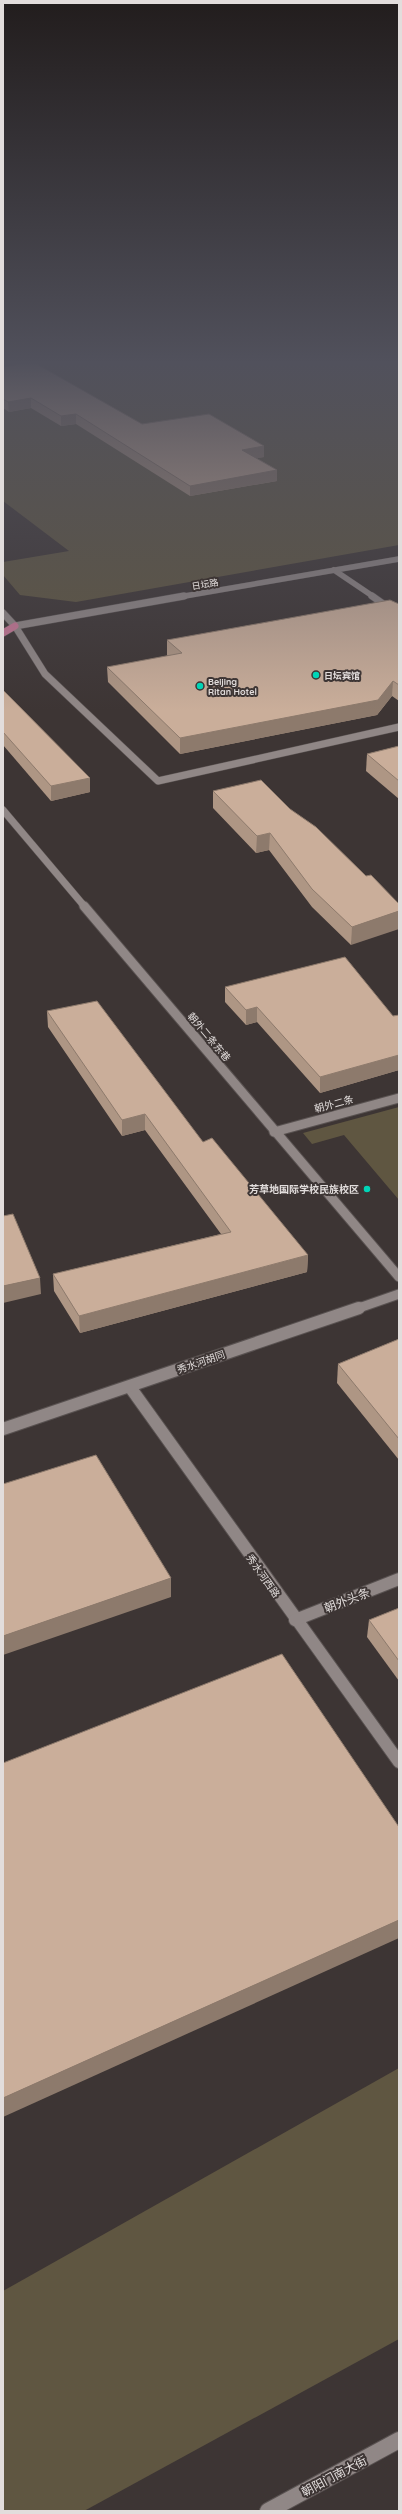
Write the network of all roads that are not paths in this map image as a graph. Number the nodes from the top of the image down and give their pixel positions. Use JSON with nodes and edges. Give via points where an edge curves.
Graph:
{"nodes":[{"id":1,"x":399,"y":559,"type":"edge"},
{"id":2,"x":334,"y":570,"type":"junction"},
{"id":3,"x":3,"y":613,"type":"edge"},
{"id":4,"x":399,"y":615,"type":"edge"},
{"id":5,"x":15,"y":626,"type":"junction"},
{"id":6,"x":3,"y":628,"type":"edge"},
{"id":7,"x":3,"y":633,"type":"edge"},
{"id":8,"x":399,"y":727,"type":"edge"},
{"id":9,"x":3,"y":810,"type":"edge"},
{"id":10,"x":399,"y":1098,"type":"edge"},
{"id":11,"x":274,"y":1132,"type":"junction"},
{"id":12,"x":399,"y":1277,"type":"edge"},
{"id":13,"x":399,"y":1294,"type":"edge"},
{"id":14,"x":130,"y":1387,"type":"junction"},
{"id":15,"x":3,"y":1429,"type":"edge"},
{"id":16,"x":399,"y":1579,"type":"edge"},
{"id":17,"x":295,"y":1620,"type":"junction"},
{"id":18,"x":399,"y":1762,"type":"edge"},
{"id":19,"x":399,"y":2440,"type":"edge"},
{"id":20,"x":268,"y":2511,"type":"edge"}],
"edges":[{"from":1,"to":2,"type":"street","name":"日坛路"},
{"from":2,"to":4,"type":"street"},
{"from":2,"to":5,"type":"street","name":"日坛路"},
{"from":3,"to":5,"type":"street"},
{"from":5,"to":6,"type":"main road"},
{"from":5,"to":7,"type":"main road"},
{"from":5,"to":8,"type":"street","via":[[45,674],[158,782]]},
{"from":9,"to":11,"type":"street","name":"朝外二条东巷"},
{"from":10,"to":11,"type":"street","name":"朝外二条"},
{"from":11,"to":12,"type":"street","name":"朝外二条东巷"},
{"from":13,"to":14,"type":"street","name":"秀水河胡同"},
{"from":14,"to":15,"type":"street","name":"秀水河胡同"},
{"from":14,"to":17,"type":"street","name":"秀水河西路"},
{"from":16,"to":17,"type":"street","name":"朝外头条"},
{"from":17,"to":18,"type":"street","name":"秀水河西路"},
{"from":19,"to":20,"type":"street","name":"朝阳门南大街"}]}
